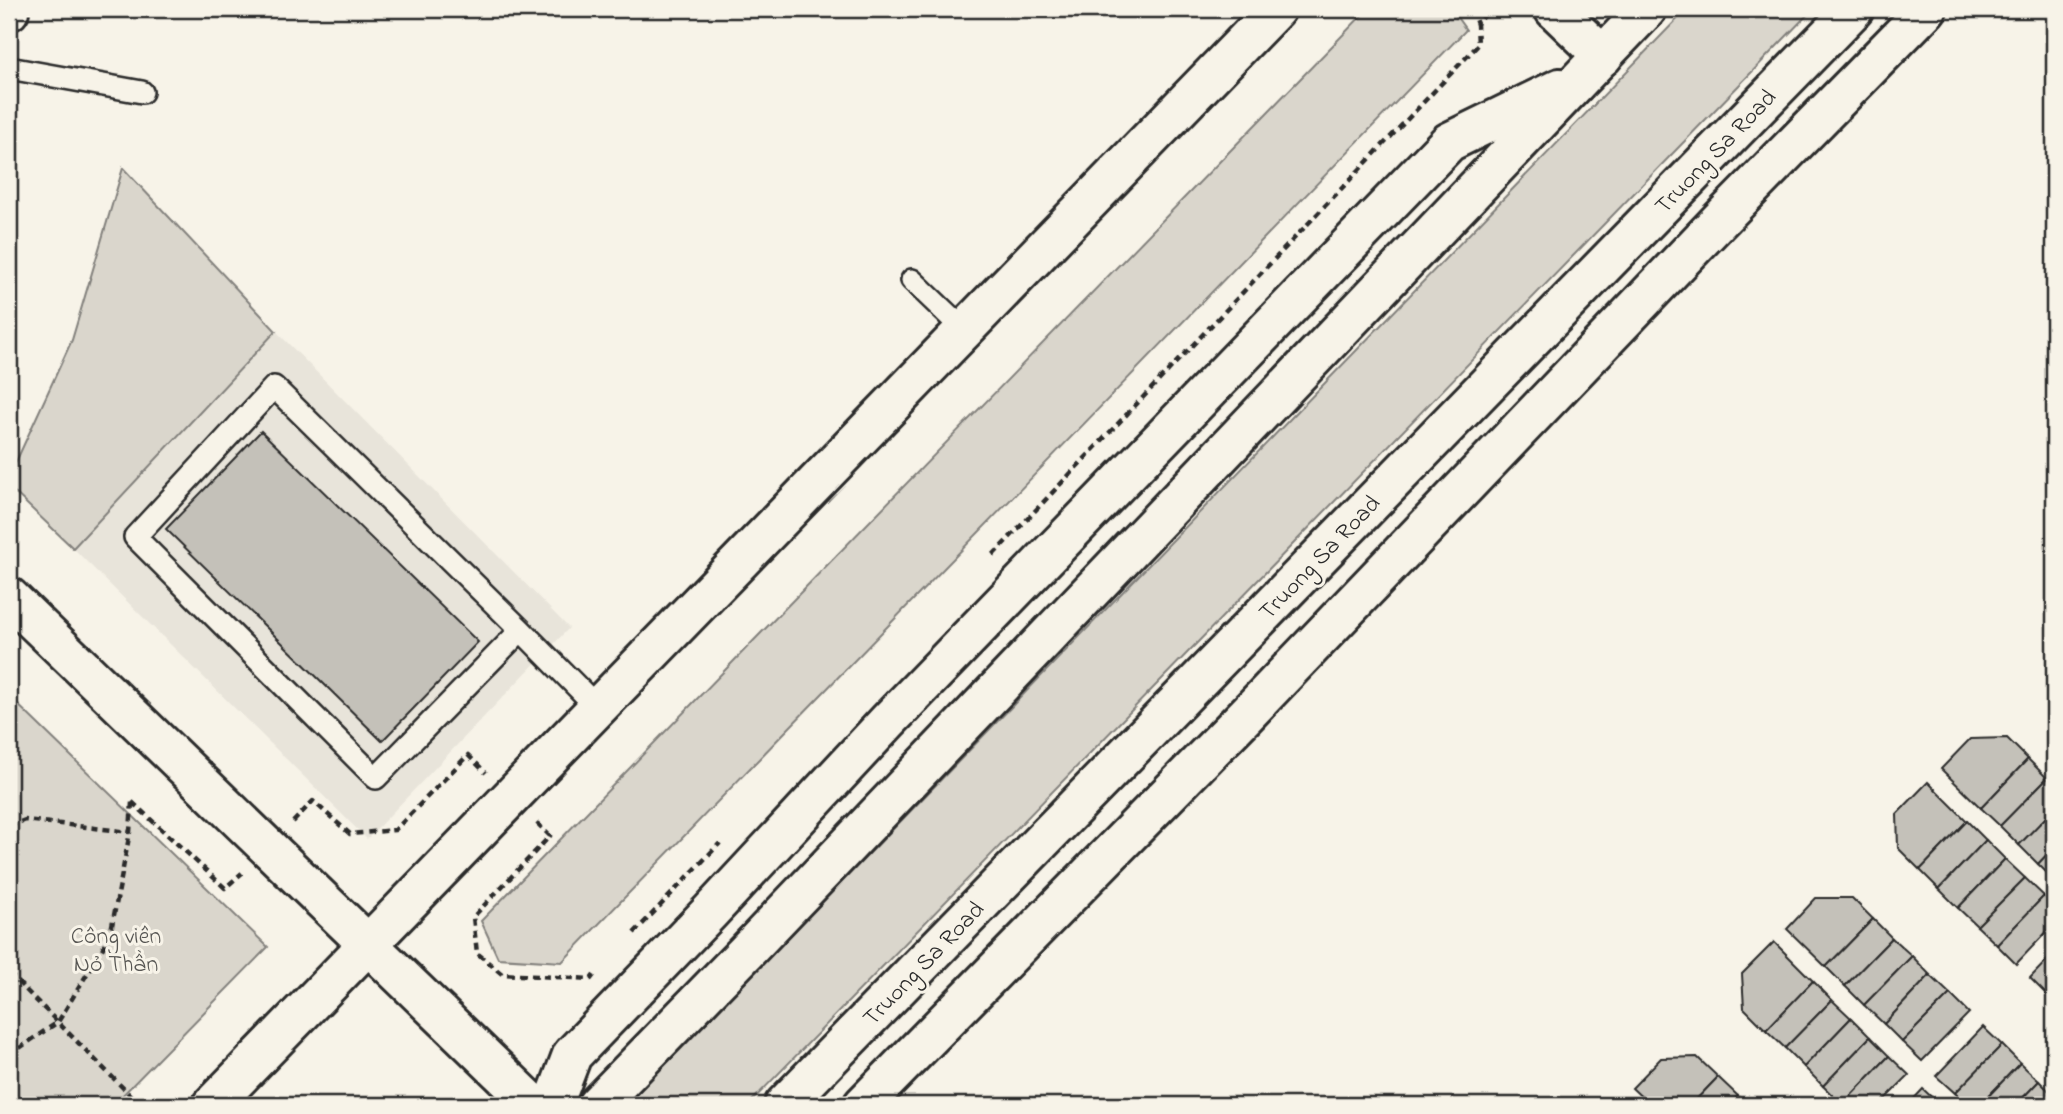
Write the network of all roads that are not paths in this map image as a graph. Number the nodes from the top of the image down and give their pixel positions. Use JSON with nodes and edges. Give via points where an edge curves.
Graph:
{"nodes":[{"id":1,"x":1276,"y":9,"type":"edge"},
{"id":2,"x":1554,"y":9,"type":"edge"},
{"id":3,"x":1647,"y":9,"type":"edge"},
{"id":4,"x":1854,"y":9,"type":"edge"},
{"id":5,"x":1927,"y":9,"type":"edge"},
{"id":6,"x":1593,"y":67,"type":"junction"},
{"id":7,"x":9,"y":68,"type":"edge"},
{"id":8,"x":142,"y":92,"type":"dead end"},
{"id":9,"x":912,"y":280,"type":"dead end"},
{"id":10,"x":964,"y":330,"type":"junction"},
{"id":11,"x":9,"y":597,"type":"edge"},
{"id":12,"x":521,"y":629,"type":"junction"},
{"id":13,"x":598,"y":708,"type":"junction"},
{"id":14,"x":710,"y":912,"type":"junction"},
{"id":15,"x":368,"y":945,"type":"junction"},
{"id":16,"x":747,"y":952,"type":"junction"},
{"id":17,"x":818,"y":1070,"type":"junction"},
{"id":18,"x":212,"y":1105,"type":"edge"},
{"id":19,"x":534,"y":1105,"type":"edge"},
{"id":20,"x":553,"y":1105,"type":"edge"},
{"id":21,"x":597,"y":1105,"type":"edge"},
{"id":22,"x":784,"y":1105,"type":"edge"},
{"id":23,"x":853,"y":1105,"type":"edge"},
{"id":24,"x":863,"y":1105,"type":"edge"}],
"edges":[{"from":1,"to":10,"type":"main road"},
{"from":2,"to":6,"type":"main road"},
{"from":3,"to":6,"type":"main road"},
{"from":4,"to":17,"type":"main road","name":"Truong Sa Road"},
{"from":5,"to":24,"type":"main road"},
{"from":6,"to":14,"type":"main road","via":[[1448,142],[888,721]]},
{"from":6,"to":16,"type":"main road"},
{"from":7,"to":8,"type":"lane"},
{"from":9,"to":10,"type":"lane"},
{"from":10,"to":13,"type":"main road"},
{"from":11,"to":15,"type":"main road"},
{"from":12,"to":12,"type":"lane","via":[[274,387],[135,537],[376,778]]},
{"from":12,"to":13,"type":"lane"},
{"from":13,"to":15,"type":"main road"},
{"from":14,"to":16,"type":"main road"},
{"from":14,"to":20,"type":"main road","via":[[572,1055]]},
{"from":15,"to":18,"type":"main road"},
{"from":15,"to":19,"type":"main road"},
{"from":16,"to":21,"type":"main road"},
{"from":17,"to":22,"type":"main road","name":"Truong Sa Road"},
{"from":17,"to":23,"type":"main road"}]}
